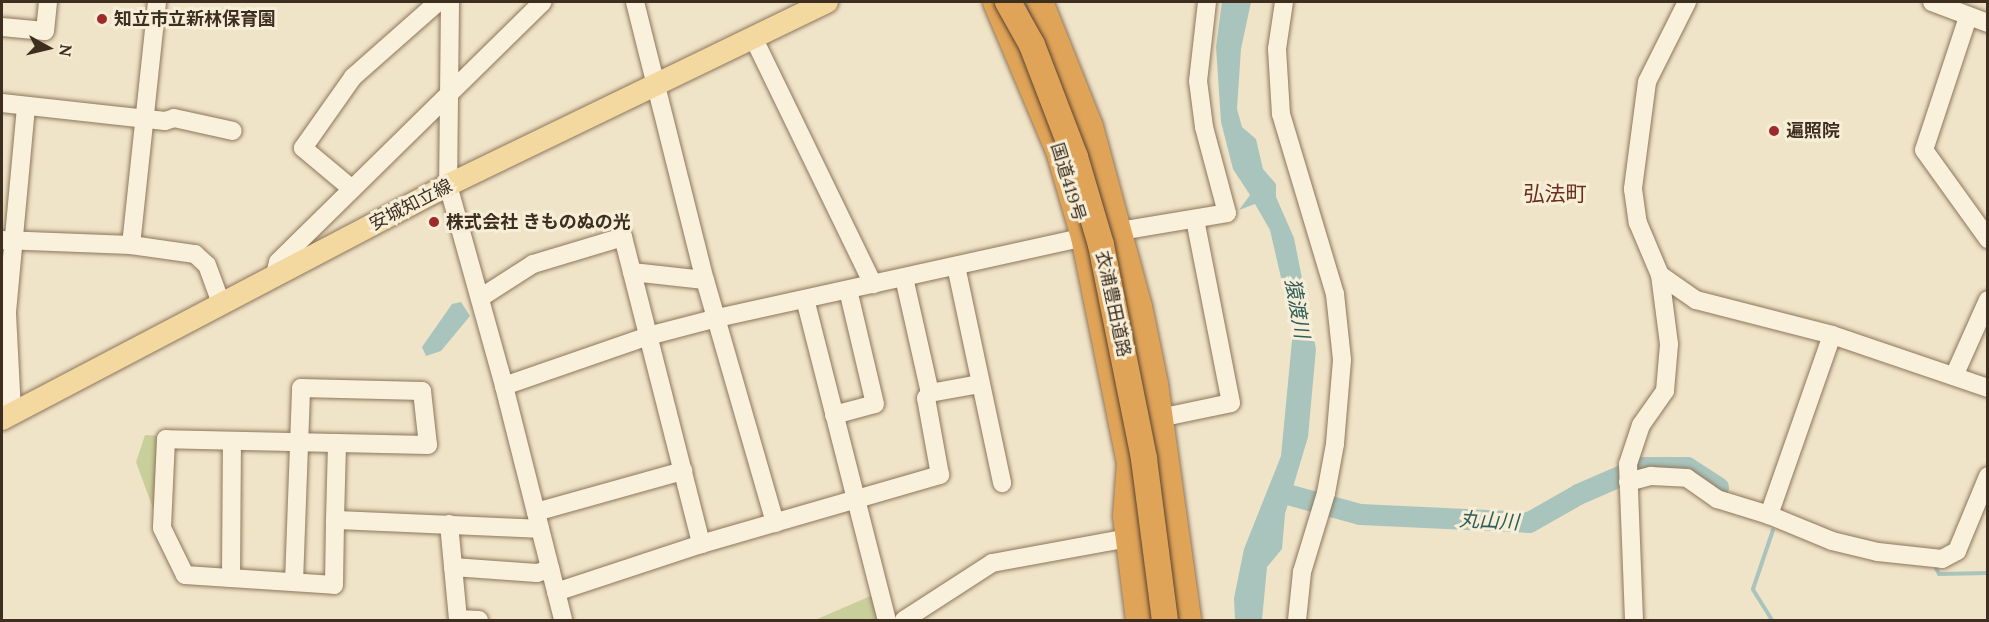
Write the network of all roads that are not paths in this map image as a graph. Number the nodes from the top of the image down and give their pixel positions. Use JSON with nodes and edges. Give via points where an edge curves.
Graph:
{"nodes":[{"id":1,"x":48,"y":2,"type":"edge"},
{"id":2,"x":157,"y":2,"type":"edge"},
{"id":3,"x":438,"y":2,"type":"edge"},
{"id":4,"x":450,"y":2,"type":"edge"},
{"id":5,"x":543,"y":2,"type":"edge"},
{"id":6,"x":635,"y":2,"type":"edge"},
{"id":7,"x":827,"y":2,"type":"edge"},
{"id":8,"x":996,"y":2,"type":"edge"},
{"id":9,"x":1008,"y":2,"type":"edge"},
{"id":10,"x":1020,"y":2,"type":"edge"},
{"id":11,"x":1040,"y":2,"type":"edge"},
{"id":12,"x":1207,"y":2,"type":"edge"},
{"id":13,"x":1284,"y":2,"type":"edge"},
{"id":14,"x":1687,"y":2,"type":"edge"},
{"id":15,"x":1932,"y":2,"type":"edge"},
{"id":16,"x":1968,"y":16,"type":"junction"},
{"id":17,"x":1988,"y":23,"type":"edge"},
{"id":18,"x":2,"y":27,"type":"edge"},
{"id":19,"x":753,"y":37,"type":"junction"},
{"id":20,"x":656,"y":84,"type":"junction"},
{"id":21,"x":447,"y":95,"type":"junction"},
{"id":22,"x":2,"y":103,"type":"edge"},
{"id":23,"x":26,"y":106,"type":"junction"},
{"id":24,"x":145,"y":117,"type":"junction"},
{"id":25,"x":233,"y":131,"type":"dead end"},
{"id":26,"x":448,"y":185,"type":"junction"},
{"id":27,"x":352,"y":189,"type":"junction"},
{"id":28,"x":1195,"y":219,"type":"junction"},
{"id":29,"x":1120,"y":233,"type":"junction"},
{"id":30,"x":1084,"y":237,"type":"junction"},
{"id":31,"x":1988,"y":239,"type":"edge"},
{"id":32,"x":8,"y":240,"type":"edge"},
{"id":33,"x":131,"y":245,"type":"junction"},
{"id":34,"x":956,"y":266,"type":"junction"},
{"id":35,"x":632,"y":272,"type":"junction"},
{"id":36,"x":275,"y":275,"type":"junction"},
{"id":37,"x":1660,"y":275,"type":"junction"},
{"id":38,"x":904,"y":278,"type":"junction"},
{"id":39,"x":705,"y":280,"type":"junction"},
{"id":40,"x":873,"y":284,"type":"junction"},
{"id":41,"x":848,"y":290,"type":"junction"},
{"id":42,"x":480,"y":297,"type":"junction"},
{"id":43,"x":805,"y":299,"type":"junction"},
{"id":44,"x":1988,"y":300,"type":"edge"},
{"id":45,"x":221,"y":303,"type":"junction"},
{"id":46,"x":717,"y":318,"type":"junction"},
{"id":47,"x":1832,"y":334,"type":"junction"},
{"id":48,"x":648,"y":336,"type":"junction"},
{"id":49,"x":1954,"y":376,"type":"junction"},
{"id":50,"x":980,"y":384,"type":"junction"},
{"id":51,"x":504,"y":386,"type":"junction"},
{"id":52,"x":1988,"y":388,"type":"edge"},
{"id":53,"x":930,"y":393,"type":"junction"},
{"id":54,"x":7,"y":415,"type":"edge"},
{"id":55,"x":834,"y":416,"type":"junction"},
{"id":56,"x":1168,"y":416,"type":"dead end"},
{"id":57,"x":232,"y":441,"type":"junction"},
{"id":58,"x":298,"y":442,"type":"junction"},
{"id":59,"x":337,"y":443,"type":"junction"},
{"id":60,"x":683,"y":471,"type":"junction"},
{"id":61,"x":1988,"y":477,"type":"edge"},
{"id":62,"x":1628,"y":482,"type":"junction"},
{"id":63,"x":1002,"y":483,"type":"dead end"},
{"id":64,"x":855,"y":501,"type":"junction"},
{"id":65,"x":1769,"y":515,"type":"junction"},
{"id":66,"x":335,"y":520,"type":"junction"},
{"id":67,"x":538,"y":520,"type":"junction"},
{"id":68,"x":775,"y":523,"type":"junction"},
{"id":69,"x":449,"y":524,"type":"junction"},
{"id":70,"x":701,"y":544,"type":"junction"},
{"id":71,"x":1135,"y":544,"type":"junction"},
{"id":72,"x":453,"y":567,"type":"junction"},
{"id":73,"x":550,"y":569,"type":"junction"},
{"id":74,"x":231,"y":578,"type":"junction"},
{"id":75,"x":294,"y":582,"type":"junction"},
{"id":76,"x":556,"y":592,"type":"junction"},
{"id":77,"x":458,"y":620,"type":"edge"},
{"id":78,"x":478,"y":621,"type":"edge"},
{"id":79,"x":563,"y":621,"type":"edge"},
{"id":80,"x":887,"y":621,"type":"edge"},
{"id":81,"x":904,"y":621,"type":"edge"},
{"id":82,"x":1139,"y":621,"type":"edge"},
{"id":83,"x":1150,"y":621,"type":"edge"},
{"id":84,"x":1165,"y":621,"type":"edge"},
{"id":85,"x":1173,"y":621,"type":"edge"},
{"id":86,"x":1188,"y":621,"type":"edge"},
{"id":87,"x":1297,"y":621,"type":"edge"},
{"id":88,"x":1634,"y":621,"type":"edge"}],
"edges":[{"from":1,"to":18,"type":"street","via":[[45,31]]},
{"from":2,"to":24,"type":"street"},
{"from":3,"to":27,"type":"street","via":[[353,77],[303,148]]},
{"from":4,"to":21,"type":"street"},
{"from":5,"to":21,"type":"street"},
{"from":6,"to":20,"type":"street"},
{"from":7,"to":19,"type":"main road","name":"安城知立線"},
{"from":8,"to":30,"type":"highway","name":"国道419号","via":[[1059,151]]},
{"from":9,"to":84,"type":"highway","name":"衣浦豊田道路","bridge":true,"via":[[1032,45],[1075,157],[1101,245],[1142,447]]},
{"from":10,"to":85,"type":"highway","name":"衣浦豊田道路","via":[[1056,72],[1081,141],[1113,259],[1154,461]]},
{"from":11,"to":29,"type":"highway","name":"国道419号","via":[[1090,127]]},
{"from":12,"to":28,"type":"street","via":[[1198,81],[1204,127],[1227,213]]},
{"from":13,"to":87,"type":"street","via":[[1277,49],[1281,114],[1322,242],[1340,327],[1341,405],[1326,493],[1302,572]]},
{"from":14,"to":37,"type":"street","via":[[1647,82],[1633,189],[1638,223]]},
{"from":15,"to":16,"type":"street"},
{"from":16,"to":17,"type":"street"},
{"from":16,"to":31,"type":"street","via":[[1924,150]]},
{"from":19,"to":20,"type":"main road","name":"安城知立線"},
{"from":19,"to":40,"type":"street"},
{"from":20,"to":26,"type":"main road","name":"安城知立線"},
{"from":20,"to":39,"type":"street"},
{"from":21,"to":26,"type":"street"},
{"from":21,"to":27,"type":"street"},
{"from":22,"to":23,"type":"street"},
{"from":23,"to":24,"type":"street"},
{"from":23,"to":32,"type":"street"},
{"from":24,"to":25,"type":"street","via":[[165,121],[174,118]]},
{"from":24,"to":33,"type":"street"},
{"from":26,"to":36,"type":"main road","name":"安城知立線"},
{"from":26,"to":42,"type":"street"},
{"from":27,"to":36,"type":"street","via":[[278,262]]},
{"from":28,"to":29,"type":"street"},
{"from":28,"to":56,"type":"street","via":[[1231,403]]},
{"from":29,"to":30,"type":"street"},
{"from":29,"to":86,"type":"highway","name":"国道419号","via":[[1155,384]]},
{"from":30,"to":34,"type":"street"},
{"from":30,"to":71,"type":"highway","name":"国道419号","via":[[1130,464]]},
{"from":32,"to":33,"type":"street"},
{"from":32,"to":54,"type":"street"},
{"from":33,"to":45,"type":"street","via":[[183,251],[203,258]]},
{"from":34,"to":38,"type":"street"},
{"from":34,"to":50,"type":"street"},
{"from":35,"to":39,"type":"street"},
{"from":35,"to":42,"type":"street","via":[[623,237],[532,264]]},
{"from":35,"to":48,"type":"street"},
{"from":36,"to":45,"type":"main road","name":"安城知立線"},
{"from":37,"to":47,"type":"street","via":[[1696,300]]},
{"from":37,"to":62,"type":"street","via":[[1669,344],[1665,391],[1641,425],[1628,464]]},
{"from":38,"to":40,"type":"street"},
{"from":38,"to":53,"type":"street"},
{"from":39,"to":46,"type":"street"},
{"from":40,"to":41,"type":"street"},
{"from":41,"to":43,"type":"street"},
{"from":41,"to":55,"type":"street","via":[[875,404]]},
{"from":42,"to":51,"type":"street"},
{"from":43,"to":46,"type":"street"},
{"from":43,"to":55,"type":"street"},
{"from":44,"to":49,"type":"street"},
{"from":45,"to":54,"type":"main road","name":"安城知立線"},
{"from":46,"to":48,"type":"street"},
{"from":46,"to":68,"type":"street"},
{"from":47,"to":49,"type":"street"},
{"from":47,"to":65,"type":"street"},
{"from":48,"to":51,"type":"street"},
{"from":48,"to":60,"type":"street"},
{"from":49,"to":52,"type":"street"},
{"from":50,"to":53,"type":"street"},
{"from":50,"to":63,"type":"street"},
{"from":51,"to":67,"type":"street"},
{"from":53,"to":64,"type":"street","via":[[926,398],[940,475]]},
{"from":55,"to":64,"type":"street"},
{"from":57,"to":58,"type":"street"},
{"from":57,"to":74,"type":"street"},
{"from":57,"to":74,"type":"street","via":[[166,439],[162,528],[185,575]]},
{"from":58,"to":59,"type":"street"},
{"from":58,"to":59,"type":"street","via":[[302,388],[422,391],[428,445]]},
{"from":58,"to":75,"type":"street"},
{"from":59,"to":66,"type":"street"},
{"from":60,"to":67,"type":"street"},
{"from":60,"to":70,"type":"street"},
{"from":61,"to":65,"type":"street","via":[[1957,551],[1942,559],[1889,554],[1832,541]]},
{"from":62,"to":65,"type":"street","via":[[1651,476],[1687,478],[1717,499]]},
{"from":62,"to":88,"type":"street"},
{"from":64,"to":68,"type":"street"},
{"from":64,"to":80,"type":"street"},
{"from":66,"to":69,"type":"street"},
{"from":66,"to":75,"type":"street","via":[[334,585]]},
{"from":67,"to":69,"type":"street"},
{"from":67,"to":73,"type":"street"},
{"from":68,"to":70,"type":"street"},
{"from":69,"to":72,"type":"street"},
{"from":70,"to":76,"type":"street"},
{"from":71,"to":81,"type":"street","via":[[992,563]]},
{"from":71,"to":82,"type":"highway","name":"国道419号"},
{"from":71,"to":83,"type":"highway"},
{"from":72,"to":73,"type":"street","via":[[537,573]]},
{"from":72,"to":77,"type":"street"},
{"from":73,"to":76,"type":"street"},
{"from":74,"to":75,"type":"street"},
{"from":76,"to":79,"type":"street"},
{"from":77,"to":78,"type":"street"}]}
